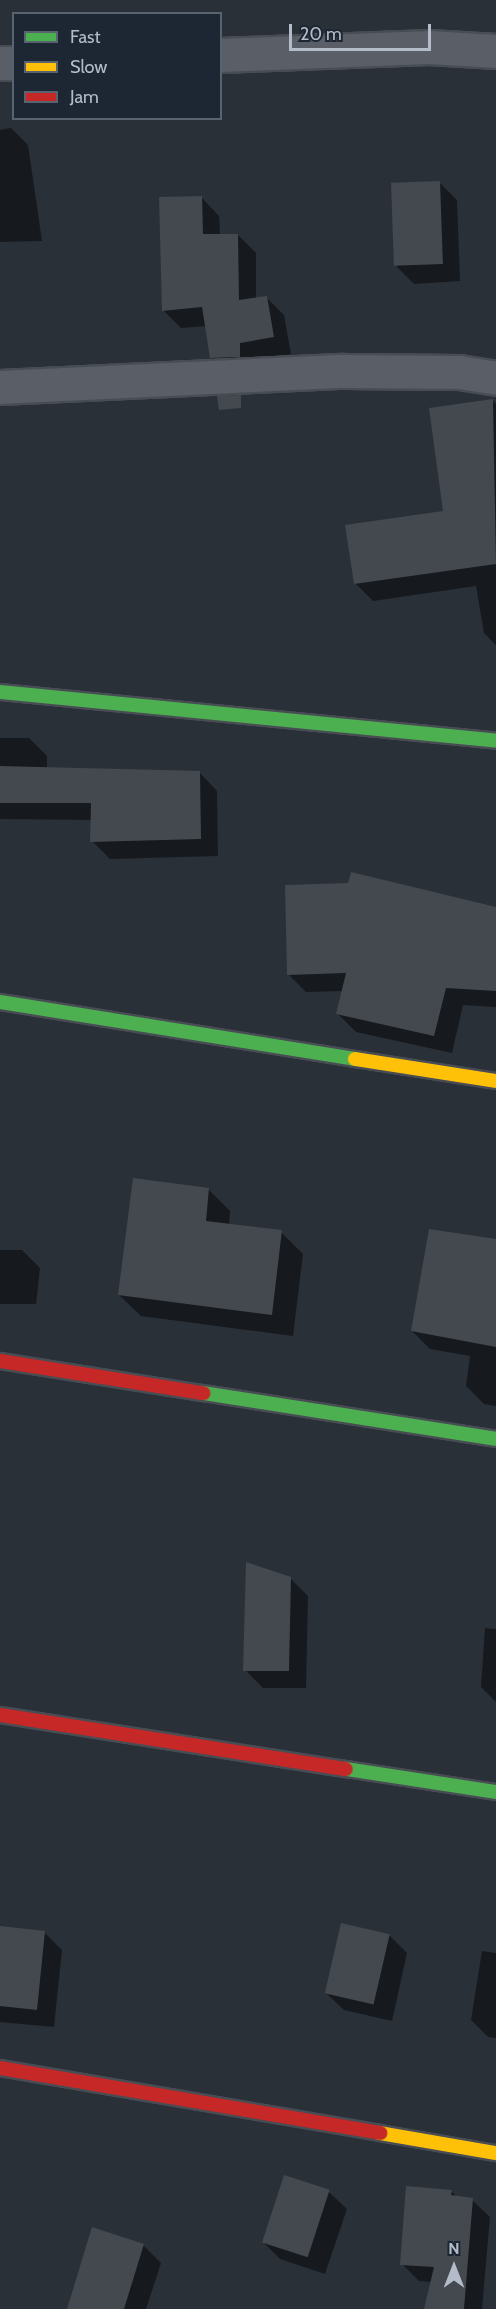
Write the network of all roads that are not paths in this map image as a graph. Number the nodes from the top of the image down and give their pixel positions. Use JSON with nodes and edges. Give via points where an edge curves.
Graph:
{"nodes":[{"id":1,"x":496,"y":51,"type":"edge"},
{"id":2,"x":222,"y":55,"type":"edge"},
{"id":3,"x":496,"y":378,"type":"edge"},
{"id":4,"x":0,"y":387,"type":"edge"},
{"id":5,"x":0,"y":692,"type":"edge"},
{"id":6,"x":496,"y":741,"type":"edge"},
{"id":7,"x":0,"y":1002,"type":"edge"},
{"id":8,"x":496,"y":1081,"type":"edge"},
{"id":9,"x":0,"y":1361,"type":"edge"},
{"id":10,"x":496,"y":1439,"type":"edge"},
{"id":11,"x":0,"y":1715,"type":"edge"},
{"id":12,"x":496,"y":1792,"type":"edge"},
{"id":13,"x":0,"y":2068,"type":"edge"},
{"id":14,"x":496,"y":2153,"type":"edge"}],
"edges":[{"from":1,"to":2,"type":"street","via":[[429,46]]},
{"from":3,"to":4,"type":"street","via":[[459,372],[343,371]]},
{"from":5,"to":6,"type":"street"},
{"from":7,"to":8,"type":"street"},
{"from":9,"to":10,"type":"street"},
{"from":11,"to":12,"type":"street"},
{"from":13,"to":14,"type":"street"}]}
